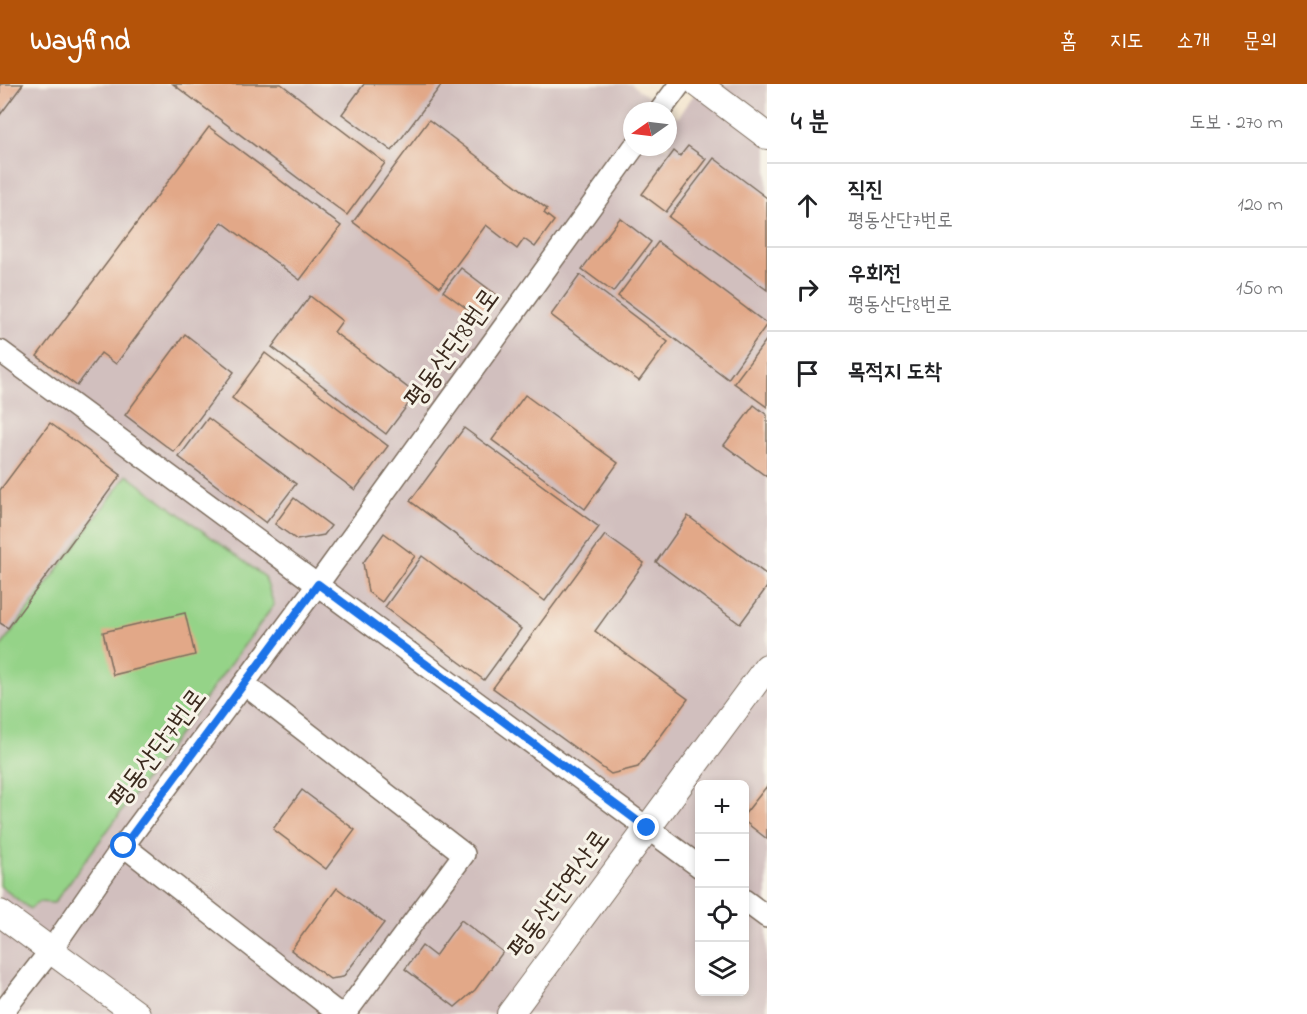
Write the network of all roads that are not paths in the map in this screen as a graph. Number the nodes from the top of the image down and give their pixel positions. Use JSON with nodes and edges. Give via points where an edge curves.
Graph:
{"nodes":[{"id":1,"x":680,"y":84,"type":"edge"},
{"id":2,"x":698,"y":84,"type":"edge"},
{"id":3,"x":667,"y":102,"type":"edge"},
{"id":4,"x":767,"y":136,"type":"edge"},
{"id":5,"x":627,"y":156,"type":"edge"},
{"id":6,"x":0,"y":351,"type":"edge"},
{"id":7,"x":318,"y":584,"type":"junction"},
{"id":8,"x":767,"y":667,"type":"edge"},
{"id":9,"x":244,"y":684,"type":"junction"},
{"id":10,"x":647,"y":828,"type":"junction"},
{"id":11,"x":124,"y":846,"type":"junction"},
{"id":12,"x":695,"y":864,"type":"edge"},
{"id":13,"x":749,"y":903,"type":"edge"},
{"id":14,"x":0,"y":913,"type":"edge"},
{"id":15,"x":767,"y":916,"type":"edge"},
{"id":16,"x":51,"y":950,"type":"junction"},
{"id":17,"x":1,"y":1014,"type":"edge"},
{"id":18,"x":137,"y":1014,"type":"edge"},
{"id":19,"x":339,"y":1014,"type":"edge"},
{"id":20,"x":345,"y":1014,"type":"edge"},
{"id":21,"x":510,"y":1014,"type":"edge"}],
"edges":[{"from":1,"to":3,"type":"street"},
{"from":2,"to":4,"type":"street"},
{"from":5,"to":7,"type":"street","name":"평동산단8번로"},
{"from":6,"to":7,"type":"street"},
{"from":7,"to":9,"type":"street","name":"평동산단7번로"},
{"from":7,"to":10,"type":"street"},
{"from":8,"to":10,"type":"street","name":"평동산단연산로"},
{"from":9,"to":11,"type":"street","name":"평동산단7번로"},
{"from":9,"to":20,"type":"street","via":[[464,854]]},
{"from":10,"to":12,"type":"street"},
{"from":10,"to":21,"type":"street","name":"평동산단연산로"},
{"from":11,"to":16,"type":"street","name":"평동산단7번로"},
{"from":11,"to":19,"type":"street"},
{"from":13,"to":15,"type":"street"},
{"from":14,"to":16,"type":"street"},
{"from":16,"to":17,"type":"street","name":"평동산단7번로"},
{"from":16,"to":18,"type":"street"}]}
